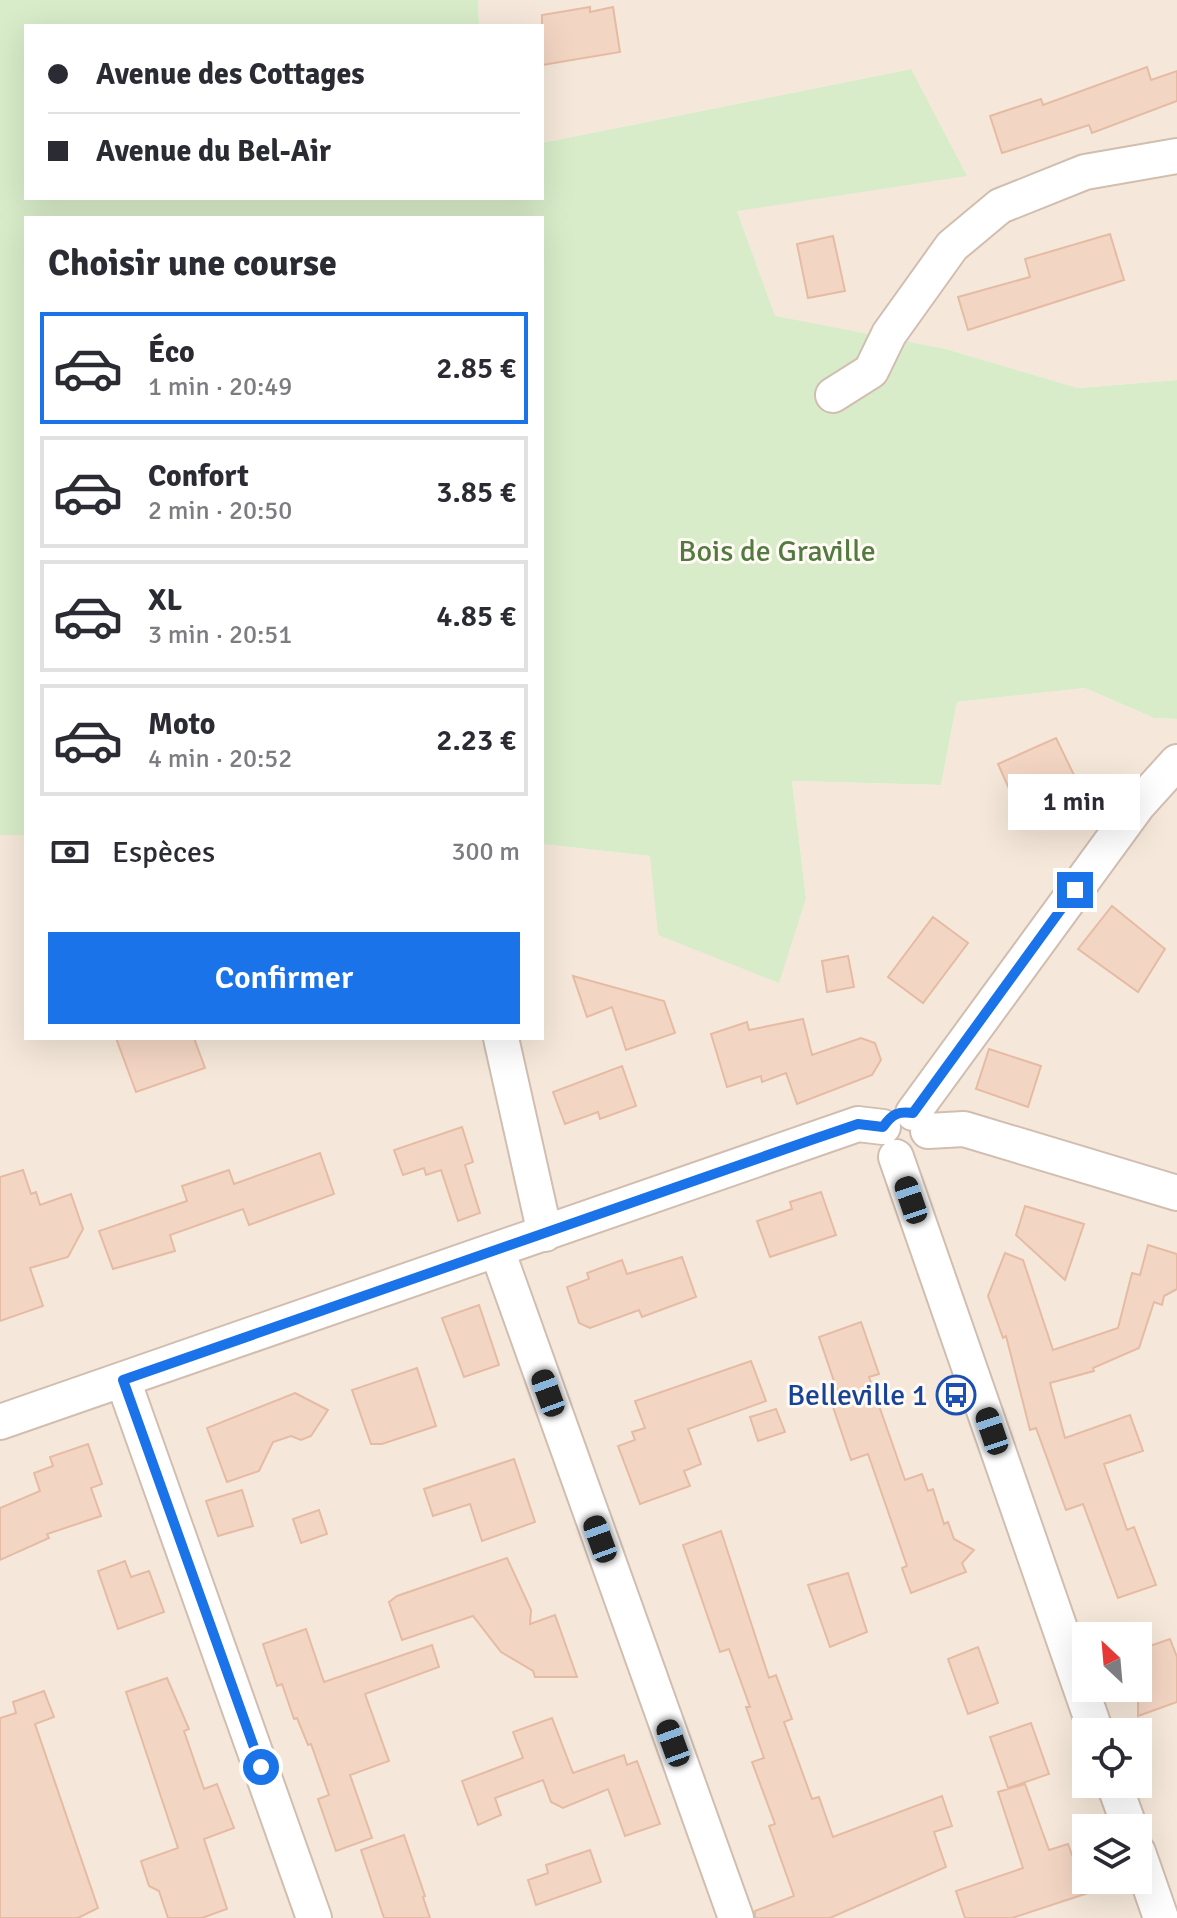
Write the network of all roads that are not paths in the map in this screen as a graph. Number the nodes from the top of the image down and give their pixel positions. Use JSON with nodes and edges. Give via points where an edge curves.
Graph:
{"nodes":[{"id":1,"x":1177,"y":156,"type":"edge"},
{"id":2,"x":833,"y":395,"type":"dead end"},
{"id":3,"x":1177,"y":762,"type":"edge"},
{"id":4,"x":501,"y":1040,"type":"edge"},
{"id":5,"x":905,"y":1132,"type":"junction"},
{"id":6,"x":1177,"y":1193,"type":"edge"},
{"id":7,"x":545,"y":1234,"type":"junction"},
{"id":8,"x":497,"y":1250,"type":"junction"},
{"id":9,"x":123,"y":1380,"type":"junction"},
{"id":10,"x":0,"y":1422,"type":"edge"},
{"id":11,"x":1092,"y":1718,"type":"edge"},
{"id":12,"x":1152,"y":1892,"type":"edge"},
{"id":13,"x":314,"y":1918,"type":"edge"},
{"id":14,"x":736,"y":1918,"type":"edge"},
{"id":15,"x":1161,"y":1918,"type":"edge"}],
"edges":[{"from":1,"to":2,"type":"street","via":[[1085,172],[1000,206],[952,246],[889,334],[871,371]]},
{"from":3,"to":5,"type":"street","via":[[1138,805]]},
{"from":4,"to":7,"type":"street"},
{"from":5,"to":6,"type":"street","via":[[964,1129]]},
{"from":5,"to":7,"type":"street","via":[[858,1124]]},
{"from":5,"to":11,"type":"street"},
{"from":7,"to":8,"type":"street"},
{"from":8,"to":9,"type":"street"},
{"from":8,"to":14,"type":"street"},
{"from":9,"to":10,"type":"street"},
{"from":9,"to":13,"type":"street"},
{"from":12,"to":15,"type":"street"}]}
